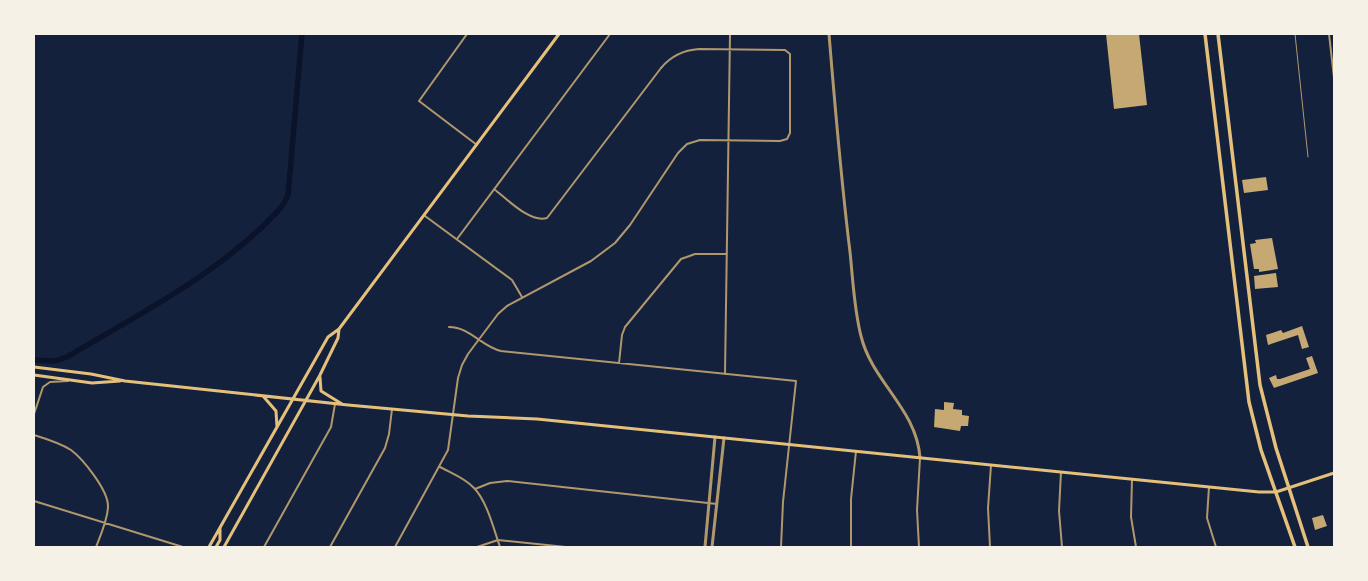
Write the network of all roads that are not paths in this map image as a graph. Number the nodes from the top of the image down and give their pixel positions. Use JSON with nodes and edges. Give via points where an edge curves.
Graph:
{"nodes":[{"id":1,"x":467,"y":34,"type":"edge"},
{"id":2,"x":559,"y":34,"type":"edge"},
{"id":3,"x":610,"y":34,"type":"edge"},
{"id":4,"x":730,"y":34,"type":"edge"},
{"id":5,"x":829,"y":34,"type":"edge"},
{"id":6,"x":1205,"y":34,"type":"edge"},
{"id":7,"x":1218,"y":34,"type":"edge"},
{"id":8,"x":1295,"y":34,"type":"edge"},
{"id":9,"x":1329,"y":34,"type":"edge"},
{"id":10,"x":730,"y":50,"type":"junction"},
{"id":11,"x":1334,"y":71,"type":"edge"},
{"id":12,"x":1334,"y":78,"type":"edge"},
{"id":13,"x":728,"y":140,"type":"junction"},
{"id":14,"x":476,"y":145,"type":"junction"},
{"id":15,"x":1308,"y":157,"type":"dead end"},
{"id":16,"x":494,"y":189,"type":"junction"},
{"id":17,"x":424,"y":216,"type":"junction"},
{"id":18,"x":457,"y":238,"type":"junction"},
{"id":19,"x":727,"y":254,"type":"junction"},
{"id":20,"x":522,"y":297,"type":"junction"},
{"id":21,"x":449,"y":327,"type":"dead end"},
{"id":22,"x":339,"y":329,"type":"junction"},
{"id":23,"x":479,"y":339,"type":"junction"},
{"id":24,"x":619,"y":363,"type":"junction"},
{"id":25,"x":34,"y":367,"type":"edge"},
{"id":26,"x":320,"y":374,"type":"junction"},
{"id":27,"x":725,"y":374,"type":"junction"},
{"id":28,"x":34,"y":375,"type":"edge"},
{"id":29,"x":73,"y":380,"type":"junction"},
{"id":30,"x":125,"y":381,"type":"junction"},
{"id":31,"x":34,"y":385,"type":"edge"},
{"id":32,"x":34,"y":395,"type":"edge"},
{"id":33,"x":262,"y":396,"type":"junction"},
{"id":34,"x":293,"y":399,"type":"junction"},
{"id":35,"x":305,"y":401,"type":"junction"},
{"id":36,"x":335,"y":404,"type":"junction"},
{"id":37,"x":344,"y":405,"type":"junction"},
{"id":38,"x":392,"y":409,"type":"junction"},
{"id":39,"x":34,"y":414,"type":"edge"},
{"id":40,"x":453,"y":415,"type":"junction"},
{"id":41,"x":277,"y":427,"type":"junction"},
{"id":42,"x":34,"y":435,"type":"edge"},
{"id":43,"x":715,"y":437,"type":"junction"},
{"id":44,"x":724,"y":438,"type":"junction"},
{"id":45,"x":789,"y":445,"type":"junction"},
{"id":46,"x":856,"y":451,"type":"junction"},
{"id":47,"x":920,"y":458,"type":"junction"},
{"id":48,"x":990,"y":465,"type":"junction"},
{"id":49,"x":440,"y":467,"type":"junction"},
{"id":50,"x":1062,"y":472,"type":"junction"},
{"id":51,"x":1334,"y":473,"type":"edge"},
{"id":52,"x":1132,"y":479,"type":"junction"},
{"id":53,"x":1209,"y":487,"type":"junction"},
{"id":54,"x":475,"y":489,"type":"junction"},
{"id":55,"x":1289,"y":489,"type":"junction"},
{"id":56,"x":1276,"y":492,"type":"junction"},
{"id":57,"x":34,"y":501,"type":"edge"},
{"id":58,"x":709,"y":503,"type":"junction"},
{"id":59,"x":717,"y":504,"type":"junction"},
{"id":60,"x":105,"y":522,"type":"junction"},
{"id":61,"x":220,"y":528,"type":"junction"},
{"id":62,"x":498,"y":540,"type":"junction"},
{"id":63,"x":96,"y":547,"type":"edge"},
{"id":64,"x":183,"y":547,"type":"edge"},
{"id":65,"x":209,"y":547,"type":"edge"},
{"id":66,"x":216,"y":547,"type":"edge"},
{"id":67,"x":224,"y":547,"type":"edge"},
{"id":68,"x":264,"y":547,"type":"edge"},
{"id":69,"x":330,"y":547,"type":"edge"},
{"id":70,"x":395,"y":547,"type":"edge"},
{"id":71,"x":477,"y":547,"type":"edge"},
{"id":72,"x":500,"y":547,"type":"edge"},
{"id":73,"x":566,"y":547,"type":"edge"},
{"id":74,"x":705,"y":547,"type":"edge"},
{"id":75,"x":712,"y":547,"type":"edge"},
{"id":76,"x":781,"y":547,"type":"edge"},
{"id":77,"x":851,"y":547,"type":"edge"},
{"id":78,"x":919,"y":547,"type":"edge"},
{"id":79,"x":990,"y":547,"type":"edge"},
{"id":80,"x":1062,"y":547,"type":"edge"},
{"id":81,"x":1136,"y":547,"type":"edge"},
{"id":82,"x":1216,"y":547,"type":"edge"},
{"id":83,"x":1294,"y":547,"type":"edge"},
{"id":84,"x":1308,"y":547,"type":"edge"}],
"edges":[{"from":1,"to":14,"type":"street","via":[[419,101]]},
{"from":2,"to":14,"type":"main road"},
{"from":3,"to":16,"type":"street"},
{"from":4,"to":10,"type":"street"},
{"from":5,"to":47,"type":"street","via":[[840,174],[861,336],[873,364],[911,421],[918,440]]},
{"from":6,"to":56,"type":"main road","via":[[1248,395],[1256,434]]},
{"from":7,"to":55,"type":"main road","via":[[1259,376],[1268,419]]},
{"from":8,"to":15,"type":"lane"},
{"from":9,"to":11,"type":"street"},
{"from":10,"to":13,"type":"street"},
{"from":10,"to":13,"type":"street","via":[[785,50],[789,53],[790,133],[785,140]]},
{"from":10,"to":16,"type":"street","via":[[690,50],[666,63],[547,218],[539,220],[531,217]]},
{"from":11,"to":12,"type":"street"},
{"from":13,"to":19,"type":"street"},
{"from":13,"to":20,"type":"street","via":[[700,140],[685,146],[675,156],[630,225],[615,243],[591,261]]},
{"from":14,"to":17,"type":"main road"},
{"from":16,"to":18,"type":"street"},
{"from":17,"to":18,"type":"street"},
{"from":17,"to":22,"type":"main road"},
{"from":18,"to":20,"type":"street","via":[[514,282]]},
{"from":19,"to":24,"type":"street","via":[[695,254],[679,261],[625,327]]},
{"from":19,"to":27,"type":"street"},
{"from":20,"to":23,"type":"street","via":[[500,311]]},
{"from":21,"to":23,"type":"street","via":[[459,328]]},
{"from":22,"to":26,"type":"main road","via":[[338,338]]},
{"from":22,"to":34,"type":"main road","via":[[325,342]]},
{"from":23,"to":24,"type":"street","via":[[491,348],[502,351]]},
{"from":23,"to":40,"type":"street","via":[[459,372]]},
{"from":24,"to":27,"type":"street"},
{"from":25,"to":30,"type":"main road"},
{"from":26,"to":35,"type":"main road"},
{"from":26,"to":37,"type":"main road","via":[[319,383],[322,391]]},
{"from":27,"to":45,"type":"street","via":[[796,380]]},
{"from":28,"to":29,"type":"main road"},
{"from":29,"to":30,"type":"main road","via":[[92,383]]},
{"from":29,"to":39,"type":"street","via":[[50,382],[45,385]]},
{"from":30,"to":33,"type":"main road"},
{"from":31,"to":32,"type":"street"},
{"from":33,"to":34,"type":"main road"},
{"from":33,"to":41,"type":"main road","via":[[276,411]]},
{"from":34,"to":35,"type":"main road"},
{"from":34,"to":41,"type":"main road"},
{"from":35,"to":36,"type":"main road"},
{"from":35,"to":67,"type":"main road"},
{"from":36,"to":37,"type":"main road"},
{"from":36,"to":68,"type":"street","via":[[331,427]]},
{"from":37,"to":38,"type":"main road"},
{"from":38,"to":40,"type":"main road"},
{"from":38,"to":69,"type":"street","via":[[385,448]]},
{"from":40,"to":43,"type":"main road","via":[[537,419]]},
{"from":40,"to":49,"type":"street","via":[[449,446]]},
{"from":41,"to":61,"type":"main road"},
{"from":42,"to":60,"type":"street","via":[[56,442],[72,451],[83,462],[107,496]]},
{"from":43,"to":44,"type":"main road"},
{"from":43,"to":58,"type":"street"},
{"from":44,"to":45,"type":"main road"},
{"from":44,"to":59,"type":"street"},
{"from":45,"to":46,"type":"main road"},
{"from":45,"to":76,"type":"street"},
{"from":46,"to":47,"type":"main road"},
{"from":46,"to":77,"type":"street","via":[[851,499]]},
{"from":47,"to":48,"type":"main road"},
{"from":47,"to":78,"type":"street","via":[[917,510]]},
{"from":48,"to":50,"type":"main road"},
{"from":48,"to":79,"type":"street"},
{"from":49,"to":54,"type":"street"},
{"from":49,"to":70,"type":"street"},
{"from":50,"to":52,"type":"main road"},
{"from":50,"to":80,"type":"street","via":[[1059,511]]},
{"from":51,"to":55,"type":"main road"},
{"from":52,"to":53,"type":"main road"},
{"from":52,"to":81,"type":"street","via":[[1131,517]]},
{"from":53,"to":56,"type":"main road"},
{"from":53,"to":82,"type":"street","via":[[1207,518]]},
{"from":54,"to":58,"type":"street","via":[[507,480]]},
{"from":54,"to":62,"type":"street","via":[[482,499]]},
{"from":55,"to":56,"type":"main road"},
{"from":55,"to":84,"type":"main road"},
{"from":56,"to":83,"type":"main road"},
{"from":57,"to":60,"type":"street"},
{"from":58,"to":59,"type":"street"},
{"from":58,"to":74,"type":"street"},
{"from":59,"to":75,"type":"street"},
{"from":60,"to":63,"type":"street"},
{"from":60,"to":64,"type":"street"},
{"from":61,"to":65,"type":"main road"},
{"from":61,"to":66,"type":"main road","via":[[220,540]]},
{"from":62,"to":71,"type":"street"},
{"from":62,"to":72,"type":"street"},
{"from":62,"to":73,"type":"street"}]}
